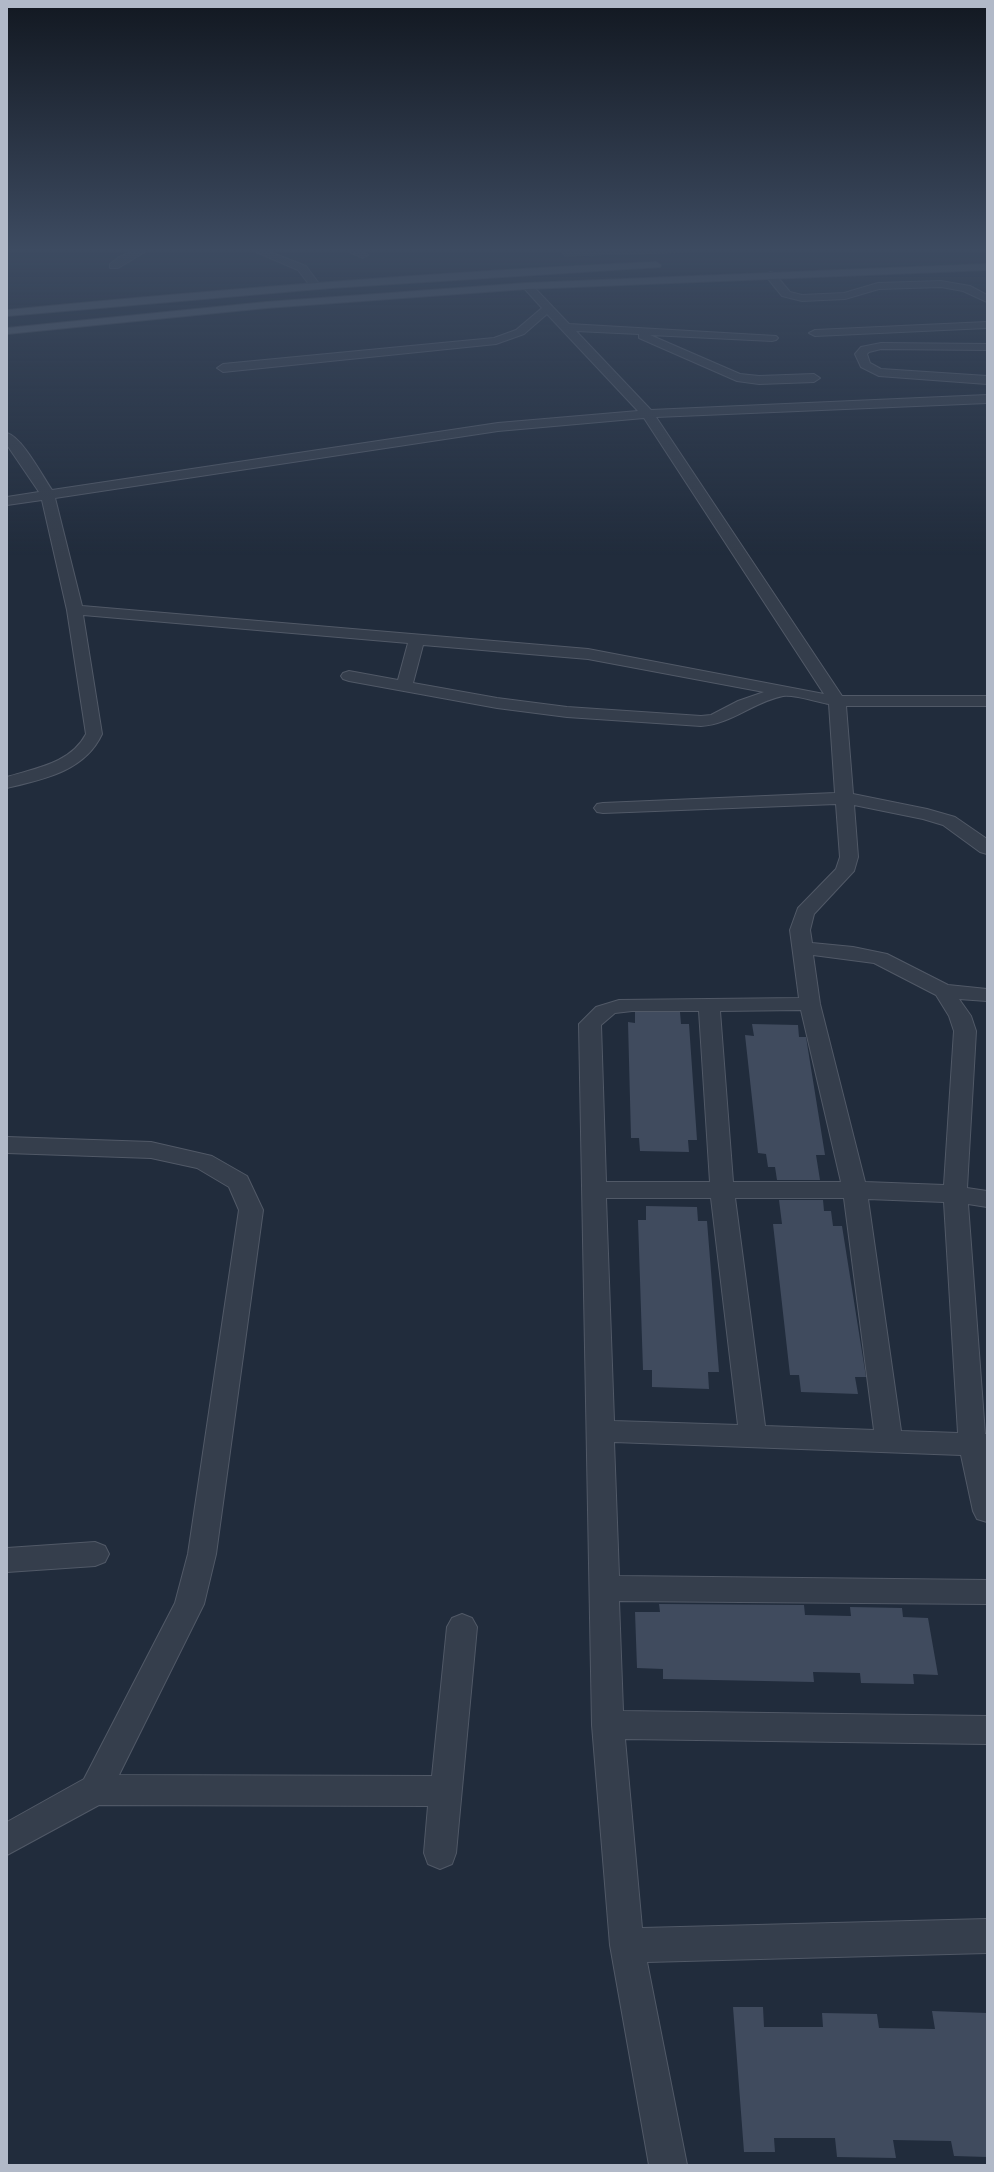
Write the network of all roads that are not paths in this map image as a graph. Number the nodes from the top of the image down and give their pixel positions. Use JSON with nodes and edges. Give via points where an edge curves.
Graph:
{"nodes":[{"id":1,"x":371,"y":353,"type":"edge"},
{"id":2,"x":591,"y":353,"type":"edge"},
{"id":3,"x":683,"y":353,"type":"edge"},
{"id":4,"x":862,"y":353,"type":"edge"},
{"id":5,"x":223,"y":368,"type":"dead end"},
{"id":6,"x":814,"y":378,"type":"dead end"},
{"id":7,"x":987,"y":380,"type":"edge"},
{"id":8,"x":987,"y":399,"type":"edge"},
{"id":9,"x":648,"y":414,"type":"junction"},
{"id":10,"x":7,"y":437,"type":"edge"},
{"id":11,"x":48,"y":495,"type":"junction"},
{"id":12,"x":7,"y":501,"type":"edge"},
{"id":13,"x":75,"y":610,"type":"junction"},
{"id":14,"x":417,"y":638,"type":"junction"},
{"id":15,"x":349,"y":676,"type":"dead end"},
{"id":16,"x":404,"y":686,"type":"junction"},
{"id":17,"x":783,"y":691,"type":"junction"},
{"id":18,"x":838,"y":701,"type":"junction"},
{"id":19,"x":987,"y":701,"type":"edge"},
{"id":20,"x":7,"y":783,"type":"edge"},
{"id":21,"x":845,"y":798,"type":"junction"},
{"id":22,"x":603,"y":808,"type":"dead end"},
{"id":23,"x":987,"y":848,"type":"edge"},
{"id":24,"x":802,"y":948,"type":"junction"},
{"id":25,"x":942,"y":991,"type":"junction"},
{"id":26,"x":987,"y":995,"type":"edge"},
{"id":27,"x":810,"y":1004,"type":"junction"},
{"id":28,"x":709,"y":1005,"type":"junction"},
{"id":29,"x":7,"y":1145,"type":"edge"},
{"id":30,"x":594,"y":1190,"type":"junction"},
{"id":31,"x":722,"y":1190,"type":"junction"},
{"id":32,"x":855,"y":1190,"type":"junction"},
{"id":33,"x":955,"y":1194,"type":"junction"},
{"id":34,"x":987,"y":1199,"type":"edge"},
{"id":35,"x":600,"y":1431,"type":"junction"},
{"id":36,"x":753,"y":1437,"type":"junction"},
{"id":37,"x":888,"y":1441,"type":"junction"},
{"id":38,"x":979,"y":1445,"type":"edge"},
{"id":39,"x":987,"y":1511,"type":"edge"},
{"id":40,"x":95,"y":1554,"type":"dead end"},
{"id":41,"x":7,"y":1560,"type":"edge"},
{"id":42,"x":604,"y":1588,"type":"junction"},
{"id":43,"x":987,"y":1592,"type":"edge"},
{"id":44,"x":462,"y":1627,"type":"dead end"},
{"id":45,"x":608,"y":1725,"type":"junction"},
{"id":46,"x":987,"y":1730,"type":"edge"},
{"id":47,"x":96,"y":1790,"type":"junction"},
{"id":48,"x":446,"y":1791,"type":"junction"},
{"id":49,"x":7,"y":1839,"type":"edge"},
{"id":50,"x":440,"y":1853,"type":"dead end"},
{"id":51,"x":987,"y":1936,"type":"edge"},
{"id":52,"x":627,"y":1945,"type":"junction"},
{"id":53,"x":668,"y":2165,"type":"edge"}],
"edges":[{"from":1,"to":5,"type":"street"},
{"from":2,"to":9,"type":"street"},
{"from":3,"to":6,"type":"street","via":[[737,377],[759,380]]},
{"from":4,"to":7,"type":"street","via":[[865,365],[879,372]]},
{"from":8,"to":9,"type":"street"},
{"from":9,"to":11,"type":"street","via":[[467,430]]},
{"from":9,"to":18,"type":"street"},
{"from":10,"to":11,"type":"street"},
{"from":11,"to":12,"type":"street"},
{"from":11,"to":13,"type":"street"},
{"from":13,"to":14,"type":"street"},
{"from":13,"to":20,"type":"street","via":[[93,721],[94,734],[91,745],[80,756]]},
{"from":14,"to":16,"type":"street"},
{"from":14,"to":17,"type":"street","via":[[588,654]]},
{"from":15,"to":16,"type":"street"},
{"from":16,"to":17,"type":"street","via":[[496,703],[559,711],[701,721],[715,720],[744,705]]},
{"from":17,"to":18,"type":"street"},
{"from":18,"to":19,"type":"street"},
{"from":18,"to":21,"type":"street"},
{"from":21,"to":22,"type":"street"},
{"from":21,"to":23,"type":"street","via":[[927,814],[948,821]]},
{"from":21,"to":24,"type":"street","via":[[849,857],[845,871],[805,912],[800,930]]},
{"from":24,"to":25,"type":"street","via":[[880,958]]},
{"from":24,"to":27,"type":"street"},
{"from":25,"to":26,"type":"street"},
{"from":25,"to":33,"type":"street","via":[[960,1016],[965,1031]]},
{"from":27,"to":28,"type":"street"},
{"from":27,"to":32,"type":"street"},
{"from":28,"to":30,"type":"street","via":[[611,1007],[597,1014],[590,1024]]},
{"from":28,"to":31,"type":"street"},
{"from":29,"to":47,"type":"street","via":[[151,1150],[204,1162],[239,1182],[251,1210],[202,1554],[189,1604]]},
{"from":30,"to":31,"type":"street"},
{"from":30,"to":35,"type":"street"},
{"from":31,"to":32,"type":"street"},
{"from":31,"to":36,"type":"street"},
{"from":32,"to":33,"type":"street"},
{"from":32,"to":37,"type":"street"},
{"from":33,"to":34,"type":"street"},
{"from":33,"to":38,"type":"street"},
{"from":35,"to":36,"type":"street"},
{"from":35,"to":42,"type":"street"},
{"from":36,"to":37,"type":"street"},
{"from":37,"to":38,"type":"street"},
{"from":38,"to":39,"type":"street"},
{"from":40,"to":41,"type":"street"},
{"from":42,"to":43,"type":"street"},
{"from":42,"to":45,"type":"street"},
{"from":44,"to":48,"type":"street"},
{"from":45,"to":46,"type":"street"},
{"from":45,"to":52,"type":"street"},
{"from":47,"to":48,"type":"street"},
{"from":47,"to":49,"type":"street"},
{"from":48,"to":50,"type":"street"},
{"from":51,"to":52,"type":"street"},
{"from":52,"to":53,"type":"street"}]}
